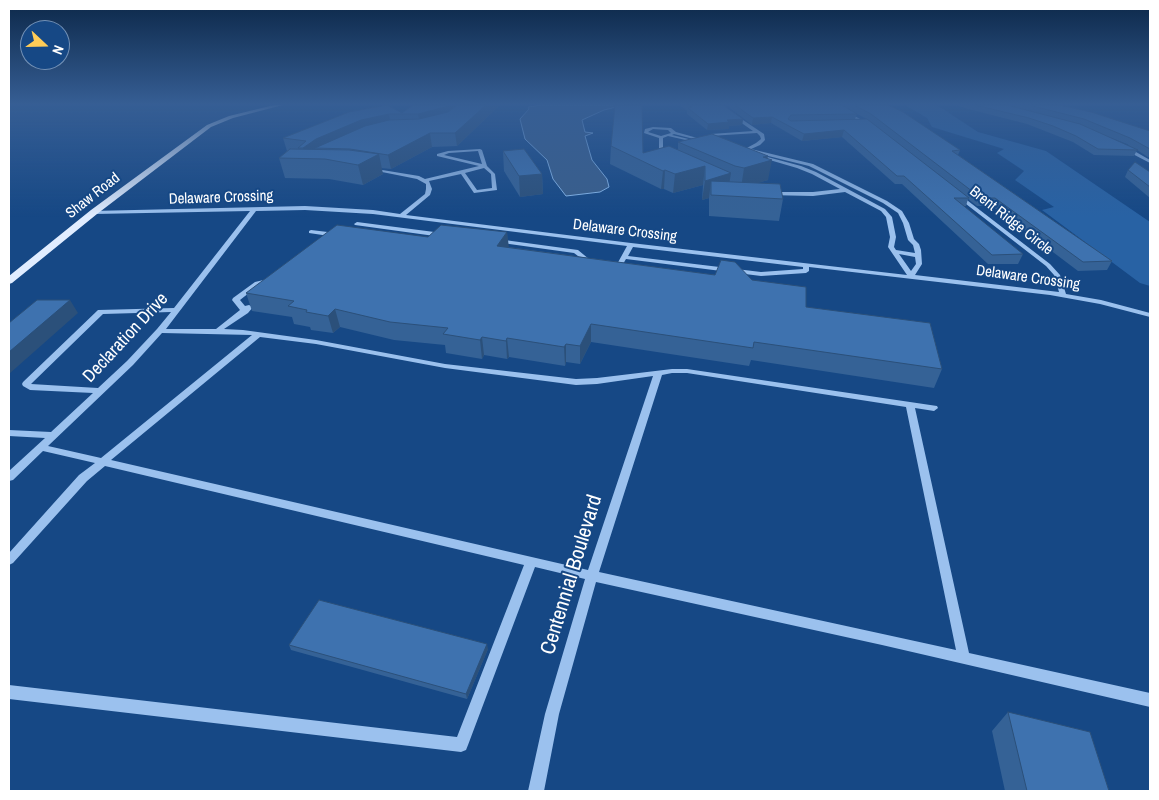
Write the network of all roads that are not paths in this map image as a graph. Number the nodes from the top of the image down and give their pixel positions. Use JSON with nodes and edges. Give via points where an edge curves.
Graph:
{"nodes":[{"id":1,"x":187,"y":142,"type":"edge"},
{"id":2,"x":660,"y":142,"type":"edge"},
{"id":3,"x":757,"y":142,"type":"edge"},
{"id":4,"x":1124,"y":147,"type":"edge"},
{"id":5,"x":743,"y":150,"type":"junction"},
{"id":6,"x":667,"y":160,"type":"edge"},
{"id":7,"x":1150,"y":162,"type":"edge"},
{"id":8,"x":485,"y":166,"type":"junction"},
{"id":9,"x":363,"y":167,"type":"edge"},
{"id":10,"x":462,"y":172,"type":"junction"},
{"id":11,"x":424,"y":181,"type":"junction"},
{"id":12,"x":856,"y":188,"type":"junction"},
{"id":13,"x":950,"y":189,"type":"edge"},
{"id":14,"x":847,"y":190,"type":"junction"},
{"id":15,"x":764,"y":194,"type":"edge"},
{"id":16,"x":254,"y":209,"type":"junction"},
{"id":17,"x":94,"y":212,"type":"junction"},
{"id":18,"x":373,"y":212,"type":"junction"},
{"id":19,"x":402,"y":215,"type":"junction"},
{"id":20,"x":357,"y":224,"type":"junction"},
{"id":21,"x":349,"y":230,"type":"edge"},
{"id":22,"x":311,"y":232,"type":"dead end"},
{"id":23,"x":452,"y":236,"type":"edge"},
{"id":24,"x":893,"y":237,"type":"junction"},
{"id":25,"x":490,"y":240,"type":"edge"},
{"id":26,"x":911,"y":240,"type":"junction"},
{"id":27,"x":334,"y":241,"type":"edge"},
{"id":28,"x":631,"y":245,"type":"junction"},
{"id":29,"x":896,"y":252,"type":"junction"},
{"id":30,"x":918,"y":256,"type":"junction"},
{"id":31,"x":624,"y":257,"type":"junction"},
{"id":32,"x":806,"y":264,"type":"junction"},
{"id":33,"x":601,"y":265,"type":"edge"},
{"id":34,"x":610,"y":266,"type":"edge"},
{"id":35,"x":911,"y":276,"type":"junction"},
{"id":36,"x":9,"y":281,"type":"edge"},
{"id":37,"x":279,"y":282,"type":"edge"},
{"id":38,"x":1063,"y":295,"type":"junction"},
{"id":39,"x":259,"y":299,"type":"edge"},
{"id":40,"x":176,"y":310,"type":"junction"},
{"id":41,"x":245,"y":311,"type":"junction"},
{"id":42,"x":1150,"y":315,"type":"edge"},
{"id":43,"x":160,"y":330,"type":"junction"},
{"id":44,"x":219,"y":330,"type":"junction"},
{"id":45,"x":258,"y":334,"type":"junction"},
{"id":46,"x":658,"y":373,"type":"junction"},
{"id":47,"x":100,"y":391,"type":"junction"},
{"id":48,"x":910,"y":404,"type":"junction"},
{"id":49,"x":934,"y":408,"type":"dead end"},
{"id":50,"x":9,"y":433,"type":"edge"},
{"id":51,"x":53,"y":435,"type":"junction"},
{"id":52,"x":40,"y":447,"type":"junction"},
{"id":53,"x":102,"y":462,"type":"junction"},
{"id":54,"x":9,"y":477,"type":"edge"},
{"id":55,"x":9,"y":560,"type":"edge"},
{"id":56,"x":531,"y":562,"type":"junction"},
{"id":57,"x":593,"y":576,"type":"junction"},
{"id":58,"x":964,"y":658,"type":"junction"},
{"id":59,"x":9,"y":692,"type":"edge"},
{"id":60,"x":1150,"y":700,"type":"edge"},
{"id":61,"x":536,"y":791,"type":"edge"}],
"edges":[{"from":1,"to":17,"type":"main road","name":"Shaw Road"},
{"from":2,"to":6,"type":"street","via":[[661,155]]},
{"from":3,"to":5,"type":"street"},
{"from":4,"to":7,"type":"street"},
{"from":5,"to":12,"type":"street","via":[[811,165]]},
{"from":5,"to":14,"type":"street","via":[[799,167]]},
{"from":8,"to":8,"type":"street","via":[[480,150],[448,152],[439,156]]},
{"from":8,"to":10,"type":"street"},
{"from":8,"to":10,"type":"street","via":[[493,174],[495,189],[476,192]]},
{"from":9,"to":11,"type":"street"},
{"from":10,"to":11,"type":"street"},
{"from":11,"to":19,"type":"street","via":[[428,183],[427,195]]},
{"from":12,"to":14,"type":"street"},
{"from":12,"to":26,"type":"street","via":[[900,212]]},
{"from":13,"to":38,"type":"street","name":"Brent Ridge Circle","via":[[1048,265],[1057,275]]},
{"from":14,"to":15,"type":"street"},
{"from":14,"to":24,"type":"street","via":[[883,210],[889,217]]},
{"from":16,"to":17,"type":"street","name":"Delaware Crossing"},
{"from":16,"to":18,"type":"street","name":"Delaware Crossing"},
{"from":16,"to":40,"type":"street","name":"Declaration Drive"},
{"from":17,"to":36,"type":"main road","name":"Shaw Road"},
{"from":18,"to":19,"type":"street","name":"Delaware Crossing"},
{"from":18,"to":20,"type":"street"},
{"from":19,"to":28,"type":"street","name":"Delaware Crossing"},
{"from":20,"to":21,"type":"street"},
{"from":20,"to":23,"type":"street"},
{"from":22,"to":27,"type":"street","via":[[341,236]]},
{"from":24,"to":26,"type":"street"},
{"from":24,"to":29,"type":"street","via":[[891,247]]},
{"from":25,"to":33,"type":"street","via":[[576,251],[592,264]]},
{"from":26,"to":30,"type":"street","via":[[916,244]]},
{"from":28,"to":31,"type":"street"},
{"from":28,"to":32,"type":"street","name":"Delaware Crossing"},
{"from":29,"to":30,"type":"street"},
{"from":29,"to":35,"type":"street"},
{"from":30,"to":35,"type":"street","via":[[919,264]]},
{"from":31,"to":32,"type":"street","via":[[761,274],[806,272]]},
{"from":31,"to":34,"type":"street","via":[[618,268]]},
{"from":32,"to":35,"type":"street","name":"Delaware Crossing"},
{"from":35,"to":38,"type":"street","name":"Delaware Crossing"},
{"from":37,"to":41,"type":"street","via":[[257,283],[236,300]]},
{"from":38,"to":42,"type":"street","name":"Delaware Crossing"},
{"from":39,"to":41,"type":"street"},
{"from":40,"to":43,"type":"street","name":"Declaration Drive"},
{"from":40,"to":47,"type":"street","via":[[101,312],[26,384],[30,387]]},
{"from":41,"to":44,"type":"street"},
{"from":43,"to":44,"type":"street"},
{"from":43,"to":47,"type":"street","name":"Declaration Drive"},
{"from":44,"to":45,"type":"street"},
{"from":45,"to":46,"type":"street","via":[[445,366],[576,382]]},
{"from":45,"to":53,"type":"street"},
{"from":46,"to":48,"type":"street","via":[[687,371]]},
{"from":46,"to":57,"type":"street","name":"Centennial Boulevard"},
{"from":47,"to":51,"type":"street","name":"Declaration Drive"},
{"from":48,"to":49,"type":"street"},
{"from":48,"to":58,"type":"street"},
{"from":50,"to":51,"type":"street"},
{"from":51,"to":52,"type":"street","name":"Declaration Drive"},
{"from":52,"to":53,"type":"street"},
{"from":52,"to":54,"type":"street","name":"Declaration Drive"},
{"from":53,"to":55,"type":"street"},
{"from":53,"to":56,"type":"street"},
{"from":56,"to":57,"type":"street"},
{"from":56,"to":59,"type":"street","via":[[461,745]]},
{"from":57,"to":58,"type":"street"},
{"from":57,"to":61,"type":"street","name":"Centennial Boulevard","via":[[552,714]]},
{"from":58,"to":60,"type":"street"}]}
